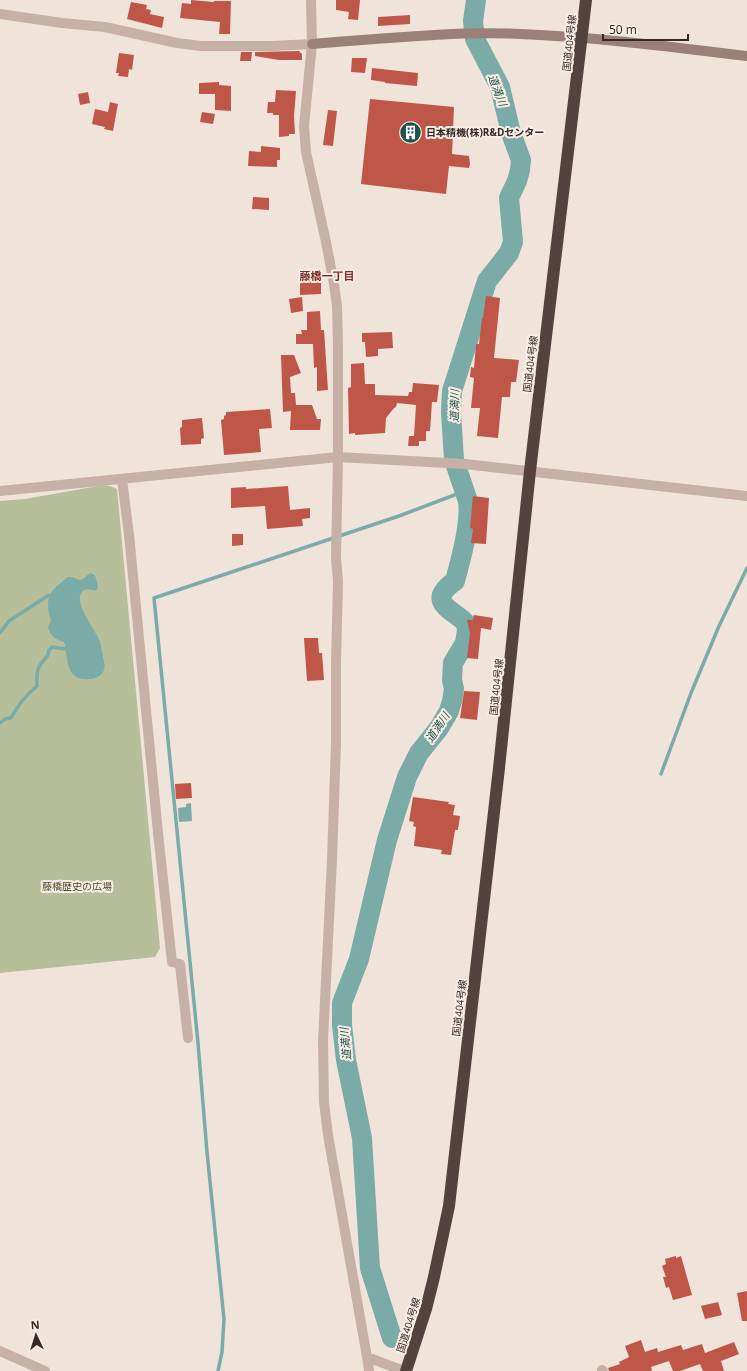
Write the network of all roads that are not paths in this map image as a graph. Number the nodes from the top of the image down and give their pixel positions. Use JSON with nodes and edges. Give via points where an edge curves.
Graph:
{"nodes":[{"id":1,"x":311,"y":0,"type":"edge"},
{"id":2,"x":586,"y":0,"type":"edge"},
{"id":3,"x":0,"y":14,"type":"edge"},
{"id":4,"x":582,"y":38,"type":"junction"},
{"id":5,"x":312,"y":44,"type":"junction"},
{"id":6,"x":747,"y":56,"type":"edge"},
{"id":7,"x":338,"y":457,"type":"junction"},
{"id":8,"x":530,"y":471,"type":"junction"},
{"id":9,"x":122,"y":479,"type":"junction"},
{"id":10,"x":0,"y":491,"type":"edge"},
{"id":11,"x":747,"y":496,"type":"edge"},
{"id":12,"x":188,"y":1038,"type":"dead end"},
{"id":13,"x":0,"y":1351,"type":"edge"},
{"id":14,"x":367,"y":1357,"type":"junction"},
{"id":15,"x":45,"y":1371,"type":"edge"},
{"id":16,"x":369,"y":1371,"type":"edge"},
{"id":17,"x":405,"y":1371,"type":"edge"}],
"edges":[{"from":1,"to":5,"type":"street"},
{"from":2,"to":4,"type":"highway","name":"国道404号線"},
{"from":3,"to":5,"type":"street","via":[[105,27],[201,46]]},
{"from":4,"to":5,"type":"street","via":[[465,33]]},
{"from":4,"to":6,"type":"street"},
{"from":4,"to":8,"type":"highway","name":"国道404号線"},
{"from":5,"to":7,"type":"street","via":[[304,126],[306,152],[337,306]]},
{"from":7,"to":8,"type":"street","via":[[465,464]]},
{"from":7,"to":9,"type":"street"},
{"from":7,"to":14,"type":"street","via":[[336,744],[323,1079],[328,1135]]},
{"from":8,"to":11,"type":"street"},
{"from":8,"to":17,"type":"highway","name":"国道404号線","via":[[449,1206],[426,1309]]},
{"from":9,"to":10,"type":"street"},
{"from":9,"to":12,"type":"street","via":[[172,962],[180,964]]},
{"from":13,"to":15,"type":"street"},
{"from":14,"to":16,"type":"street"},
{"from":14,"to":17,"type":"street"}]}
